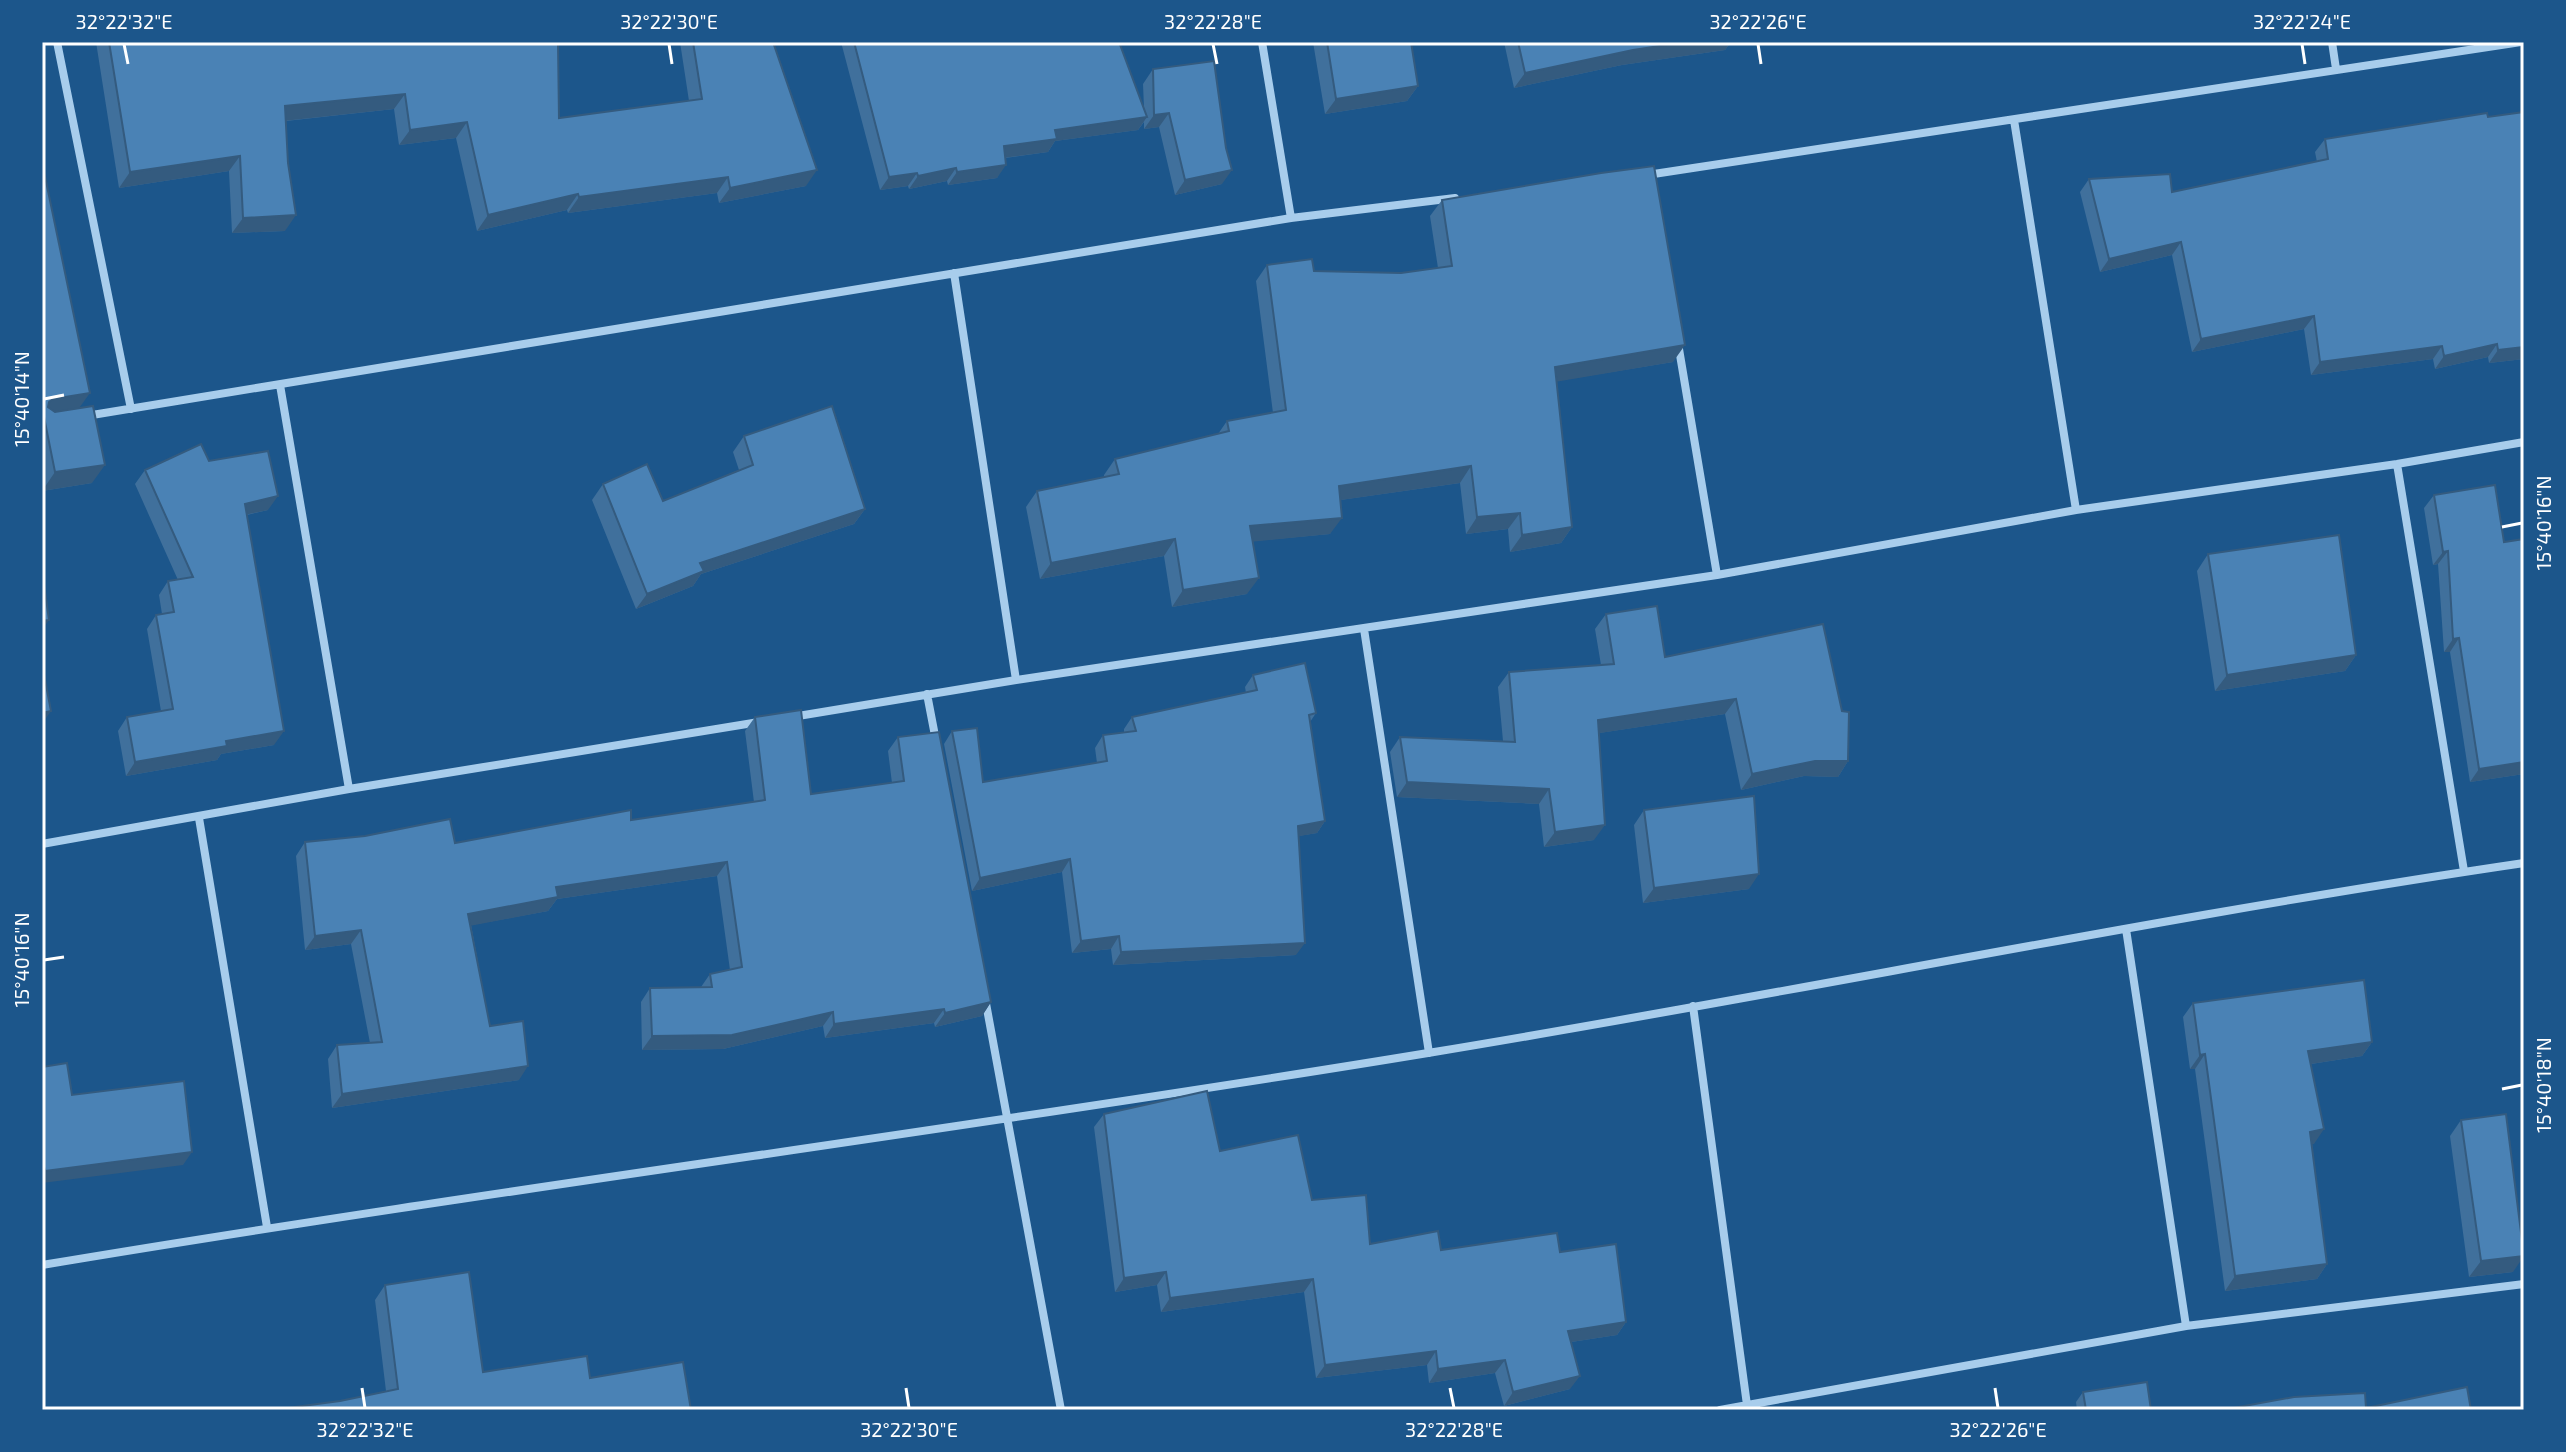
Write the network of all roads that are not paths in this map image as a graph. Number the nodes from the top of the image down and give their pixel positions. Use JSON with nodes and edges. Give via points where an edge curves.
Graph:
{"nodes":[{"id":1,"x":57,"y":42,"type":"edge"},
{"id":2,"x":1262,"y":42,"type":"edge"},
{"id":3,"x":2332,"y":42,"type":"edge"},
{"id":4,"x":2521,"y":42,"type":"edge"},
{"id":5,"x":2336,"y":69,"type":"junction"},
{"id":6,"x":2014,"y":120,"type":"junction"},
{"id":7,"x":1649,"y":175,"type":"junction"},
{"id":8,"x":1634,"y":177,"type":"edge"},
{"id":9,"x":1652,"y":190,"type":"edge"},
{"id":10,"x":1462,"y":197,"type":"edge"},
{"id":11,"x":1291,"y":218,"type":"junction"},
{"id":12,"x":954,"y":273,"type":"junction"},
{"id":13,"x":1675,"y":329,"type":"edge"},
{"id":14,"x":280,"y":385,"type":"junction"},
{"id":15,"x":131,"y":409,"type":"junction"},
{"id":16,"x":72,"y":419,"type":"edge"},
{"id":17,"x":2524,"y":442,"type":"edge"},
{"id":18,"x":2397,"y":464,"type":"junction"},
{"id":19,"x":2076,"y":510,"type":"junction"},
{"id":20,"x":1717,"y":575,"type":"junction"},
{"id":21,"x":1364,"y":629,"type":"junction"},
{"id":22,"x":1016,"y":680,"type":"junction"},
{"id":23,"x":927,"y":694,"type":"junction"},
{"id":24,"x":786,"y":718,"type":"edge"},
{"id":25,"x":770,"y":720,"type":"edge"},
{"id":26,"x":939,"y":757,"type":"edge"},
{"id":27,"x":349,"y":789,"type":"junction"},
{"id":28,"x":199,"y":818,"type":"junction"},
{"id":29,"x":42,"y":844,"type":"edge"},
{"id":30,"x":2524,"y":863,"type":"edge"},
{"id":31,"x":2464,"y":871,"type":"junction"},
{"id":32,"x":2126,"y":929,"type":"junction"},
{"id":33,"x":984,"y":992,"type":"edge"},
{"id":34,"x":1693,"y":1006,"type":"junction"},
{"id":35,"x":1429,"y":1053,"type":"junction"},
{"id":36,"x":1008,"y":1117,"type":"junction"},
{"id":37,"x":267,"y":1227,"type":"junction"},
{"id":38,"x":42,"y":1265,"type":"edge"},
{"id":39,"x":2524,"y":1284,"type":"edge"},
{"id":40,"x":2186,"y":1326,"type":"junction"},
{"id":41,"x":1747,"y":1405,"type":"junction"},
{"id":42,"x":1061,"y":1410,"type":"edge"},
{"id":43,"x":1720,"y":1410,"type":"edge"}],
"edges":[{"from":1,"to":15,"type":"street"},
{"from":2,"to":11,"type":"street"},
{"from":3,"to":5,"type":"street"},
{"from":4,"to":5,"type":"street"},
{"from":5,"to":6,"type":"street"},
{"from":6,"to":7,"type":"street"},
{"from":6,"to":19,"type":"street"},
{"from":7,"to":8,"type":"street"},
{"from":7,"to":9,"type":"street"},
{"from":10,"to":11,"type":"street"},
{"from":11,"to":12,"type":"street"},
{"from":12,"to":14,"type":"street"},
{"from":12,"to":22,"type":"street"},
{"from":13,"to":20,"type":"street"},
{"from":14,"to":15,"type":"street"},
{"from":14,"to":27,"type":"street"},
{"from":15,"to":16,"type":"street"},
{"from":17,"to":18,"type":"street"},
{"from":18,"to":19,"type":"street"},
{"from":18,"to":31,"type":"street"},
{"from":19,"to":20,"type":"street"},
{"from":20,"to":21,"type":"street"},
{"from":21,"to":22,"type":"street"},
{"from":21,"to":35,"type":"street"},
{"from":22,"to":23,"type":"street"},
{"from":23,"to":24,"type":"street"},
{"from":23,"to":26,"type":"street"},
{"from":25,"to":27,"type":"street"},
{"from":27,"to":28,"type":"street"},
{"from":28,"to":29,"type":"street"},
{"from":28,"to":37,"type":"street"},
{"from":30,"to":31,"type":"street"},
{"from":31,"to":32,"type":"street"},
{"from":32,"to":34,"type":"street"},
{"from":32,"to":40,"type":"street"},
{"from":33,"to":36,"type":"street"},
{"from":34,"to":35,"type":"street"},
{"from":34,"to":41,"type":"street"},
{"from":35,"to":36,"type":"street"},
{"from":36,"to":37,"type":"street"},
{"from":36,"to":42,"type":"street"},
{"from":37,"to":38,"type":"street"},
{"from":39,"to":40,"type":"street"},
{"from":40,"to":41,"type":"street"},
{"from":41,"to":43,"type":"street"}]}
